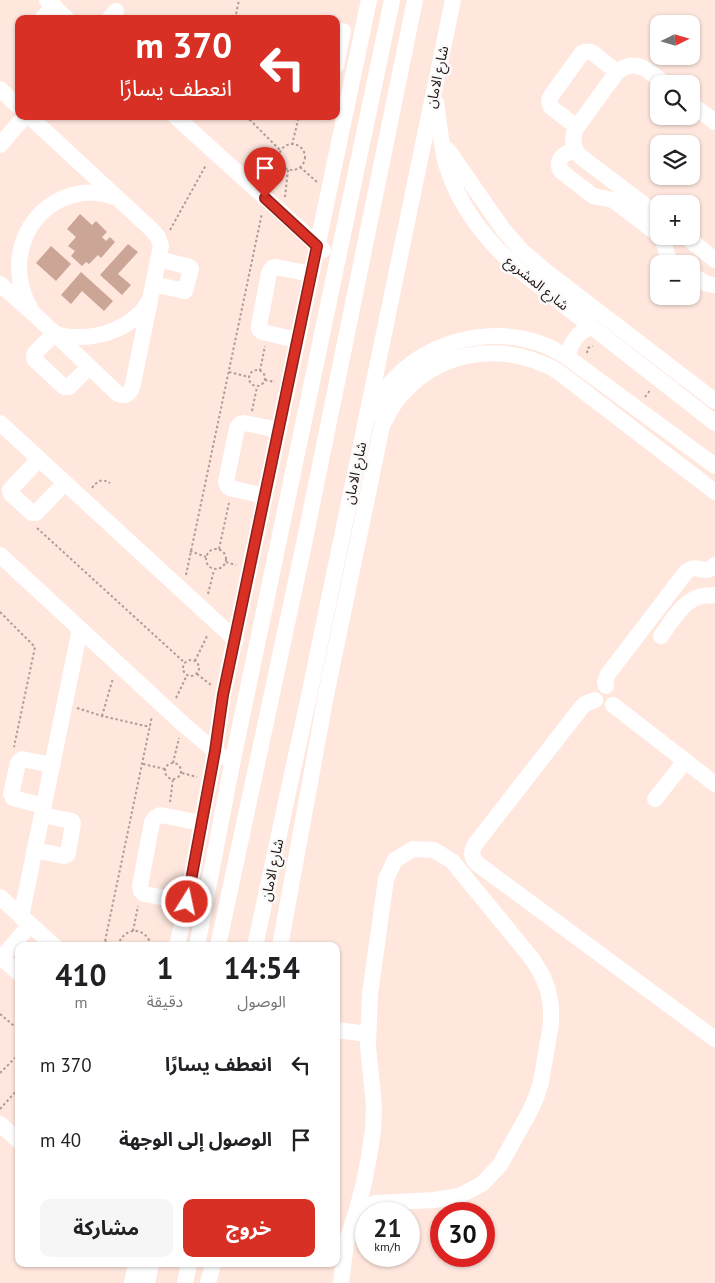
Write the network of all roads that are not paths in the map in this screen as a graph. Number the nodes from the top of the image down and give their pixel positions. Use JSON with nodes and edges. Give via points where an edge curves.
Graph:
{"nodes":[{"id":1,"x":369,"y":0,"type":"edge"},
{"id":2,"x":392,"y":0,"type":"edge"},
{"id":3,"x":415,"y":0,"type":"edge"},
{"id":4,"x":454,"y":0,"type":"edge"},
{"id":5,"x":50,"y":3,"type":"edge"},
{"id":6,"x":44,"y":15,"type":"edge"},
{"id":7,"x":63,"y":15,"type":"edge"},
{"id":8,"x":340,"y":31,"type":"edge"},
{"id":9,"x":362,"y":35,"type":"junction"},
{"id":10,"x":617,"y":72,"type":"junction"},
{"id":11,"x":654,"y":75,"type":"edge"},
{"id":12,"x":0,"y":89,"type":"edge"},
{"id":13,"x":435,"y":90,"type":"junction"},
{"id":14,"x":15,"y":103,"type":"edge"},
{"id":15,"x":342,"y":104,"type":"edge"},
{"id":16,"x":700,"y":111,"type":"edge"},
{"id":17,"x":340,"y":117,"type":"edge"},
{"id":18,"x":22,"y":120,"type":"edge"},
{"id":19,"x":33,"y":120,"type":"edge"},
{"id":20,"x":178,"y":120,"type":"edge"},
{"id":21,"x":339,"y":120,"type":"edge"},
{"id":22,"x":715,"y":122,"type":"edge"},
{"id":23,"x":577,"y":127,"type":"junction"},
{"id":24,"x":441,"y":139,"type":"junction"},
{"id":25,"x":0,"y":145,"type":"edge"},
{"id":26,"x":576,"y":152,"type":"junction"},
{"id":27,"x":356,"y":172,"type":"junction"},
{"id":28,"x":378,"y":178,"type":"junction"},
{"id":29,"x":117,"y":198,"type":"junction"},
{"id":30,"x":650,"y":209,"type":"edge"},
{"id":31,"x":650,"y":228,"type":"edge"},
{"id":32,"x":696,"y":245,"type":"edge"},
{"id":33,"x":317,"y":246,"type":"junction"},
{"id":34,"x":160,"y":253,"type":"junction"},
{"id":35,"x":715,"y":260,"type":"edge"},
{"id":36,"x":338,"y":262,"type":"junction"},
{"id":37,"x":311,"y":274,"type":"junction"},
{"id":38,"x":700,"y":280,"type":"edge"},
{"id":39,"x":715,"y":284,"type":"edge"},
{"id":40,"x":152,"y":292,"type":"junction"},
{"id":41,"x":4,"y":294,"type":"edge"},
{"id":42,"x":33,"y":314,"type":"junction"},
{"id":43,"x":591,"y":327,"type":"junction"},
{"id":44,"x":54,"y":334,"type":"junction"},
{"id":45,"x":297,"y":340,"type":"junction"},
{"id":46,"x":567,"y":357,"type":"junction"},
{"id":47,"x":662,"y":361,"type":"junction"},
{"id":48,"x":89,"y":367,"type":"junction"},
{"id":49,"x":655,"y":377,"type":"junction"},
{"id":50,"x":713,"y":397,"type":"edge"},
{"id":51,"x":0,"y":423,"type":"edge"},
{"id":52,"x":715,"y":423,"type":"edge"},
{"id":53,"x":365,"y":426,"type":"junction"},
{"id":54,"x":279,"y":430,"type":"junction"},
{"id":55,"x":39,"y":459,"type":"junction"},
{"id":56,"x":715,"y":466,"type":"edge"},
{"id":57,"x":65,"y":483,"type":"junction"},
{"id":58,"x":714,"y":487,"type":"edge"},
{"id":59,"x":265,"y":496,"type":"junction"},
{"id":60,"x":280,"y":539,"type":"junction"},
{"id":61,"x":304,"y":544,"type":"junction"},
{"id":62,"x":0,"y":555,"type":"edge"},
{"id":63,"x":715,"y":565,"type":"edge"},
{"id":64,"x":715,"y":594,"type":"edge"},
{"id":65,"x":80,"y":629,"type":"junction"},
{"id":66,"x":662,"y":636,"type":"dead end"},
{"id":67,"x":236,"y":640,"type":"junction"},
{"id":68,"x":606,"y":686,"type":"junction"},
{"id":69,"x":595,"y":700,"type":"junction"},
{"id":70,"x":614,"y":705,"type":"junction"},
{"id":71,"x":215,"y":751,"type":"junction"},
{"id":72,"x":685,"y":761,"type":"junction"},
{"id":73,"x":232,"y":764,"type":"junction"},
{"id":74,"x":52,"y":766,"type":"junction"},
{"id":75,"x":715,"y":784,"type":"edge"},
{"id":76,"x":655,"y":799,"type":"dead end"},
{"id":77,"x":43,"y":810,"type":"junction"},
{"id":78,"x":201,"y":823,"type":"junction"},
{"id":79,"x":34,"y":850,"type":"junction"},
{"id":80,"x":0,"y":897,"type":"edge"},
{"id":81,"x":187,"y":902,"type":"junction"},
{"id":82,"x":26,"y":921,"type":"junction"},
{"id":83,"x":50,"y":942,"type":"edge"},
{"id":84,"x":178,"y":942,"type":"edge"},
{"id":85,"x":198,"y":942,"type":"edge"},
{"id":86,"x":219,"y":942,"type":"edge"},
{"id":87,"x":256,"y":942,"type":"edge"},
{"id":88,"x":281,"y":942,"type":"edge"},
{"id":89,"x":15,"y":969,"type":"edge"},
{"id":90,"x":340,"y":1030,"type":"edge"},
{"id":91,"x":368,"y":1034,"type":"junction"},
{"id":92,"x":715,"y":1039,"type":"edge"},
{"id":93,"x":0,"y":1124,"type":"edge"},
{"id":94,"x":15,"y":1137,"type":"edge"},
{"id":95,"x":364,"y":1183,"type":"junction"},
{"id":96,"x":359,"y":1202,"type":"edge"},
{"id":97,"x":387,"y":1202,"type":"joint"},
{"id":98,"x":355,"y":1216,"type":"edge"},
{"id":99,"x":135,"y":1267,"type":"edge"},
{"id":100,"x":150,"y":1267,"type":"edge"},
{"id":101,"x":188,"y":1267,"type":"edge"},
{"id":102,"x":212,"y":1267,"type":"edge"},
{"id":103,"x":132,"y":1283,"type":"edge"},
{"id":104,"x":147,"y":1283,"type":"edge"},
{"id":105,"x":185,"y":1283,"type":"edge"},
{"id":106,"x":208,"y":1283,"type":"edge"},
{"id":107,"x":341,"y":1283,"type":"edge"}],
"edges":[{"from":1,"to":9,"type":"street"},
{"from":2,"to":27,"type":"street"},
{"from":3,"to":28,"type":"street"},
{"from":4,"to":13,"type":"street","name":"شارع الامان"},
{"from":5,"to":6,"type":"street"},
{"from":5,"to":7,"type":"street"},
{"from":8,"to":9,"type":"street"},
{"from":9,"to":15,"type":"street"},
{"from":10,"to":11,"type":"street","via":[[637,65]]},
{"from":10,"to":23,"type":"street"},
{"from":10,"to":23,"type":"street","via":[[586,51],[561,81],[549,100],[550,104]]},
{"from":12,"to":14,"type":"street"},
{"from":13,"to":24,"type":"street","name":"شارع المشروع"},
{"from":13,"to":53,"type":"street","name":"شارع الامان"},
{"from":15,"to":17,"type":"street"},
{"from":16,"to":22,"type":"street"},
{"from":18,"to":25,"type":"street"},
{"from":19,"to":29,"type":"street"},
{"from":20,"to":33,"type":"street"},
{"from":21,"to":33,"type":"street"},
{"from":23,"to":26,"type":"street","via":[[572,139]]},
{"from":24,"to":43,"type":"street","name":"شارع المشروع","via":[[456,189],[482,233],[519,270]]},
{"from":24,"to":47,"type":"street","via":[[502,228],[521,250]]},
{"from":26,"to":30,"type":"street"},
{"from":26,"to":31,"type":"street","via":[[566,153],[558,168],[593,196],[613,200]]},
{"from":27,"to":28,"type":"street"},
{"from":27,"to":36,"type":"street"},
{"from":28,"to":61,"type":"street"},
{"from":29,"to":34,"type":"street","via":[[158,237]]},
{"from":29,"to":42,"type":"street","via":[[101,193],[84,193],[67,197],[38,216],[21,247],[18,264],[19,282]]},
{"from":32,"to":35,"type":"street"},
{"from":33,"to":36,"type":"street"},
{"from":33,"to":37,"type":"street"},
{"from":34,"to":40,"type":"street"},
{"from":34,"to":40,"type":"street","via":[[191,269],[185,291]]},
{"from":36,"to":60,"type":"street"},
{"from":37,"to":45,"type":"street"},
{"from":37,"to":45,"type":"street","via":[[276,267],[269,272],[259,329]]},
{"from":38,"to":39,"type":"street"},
{"from":40,"to":44,"type":"street","via":[[140,314],[109,333],[91,337]]},
{"from":40,"to":48,"type":"street","via":[[130,392],[118,394]]},
{"from":41,"to":42,"type":"street"},
{"from":42,"to":44,"type":"street"},
{"from":43,"to":46,"type":"street","via":[[576,337]]},
{"from":43,"to":49,"type":"street","name":"شارع المشروع"},
{"from":44,"to":48,"type":"street"},
{"from":44,"to":48,"type":"street","via":[[35,353],[36,360],[66,388]]},
{"from":45,"to":54,"type":"street"},
{"from":46,"to":53,"type":"street","via":[[538,342],[506,336],[471,338],[452,343],[421,357],[398,376],[388,386]]},
{"from":46,"to":56,"type":"street"},
{"from":47,"to":49,"type":"street"},
{"from":47,"to":50,"type":"street"},
{"from":49,"to":52,"type":"street","name":"شارع المشروع"},
{"from":51,"to":55,"type":"street"},
{"from":53,"to":87,"type":"street","name":"شارع الامان"},
{"from":54,"to":59,"type":"street"},
{"from":54,"to":59,"type":"street","via":[[244,423],[237,428],[227,485]]},
{"from":55,"to":57,"type":"street"},
{"from":55,"to":57,"type":"street","via":[[10,490],[18,501],[36,514]]},
{"from":57,"to":67,"type":"street"},
{"from":58,"to":88,"type":"street","via":[[550,367],[523,356],[494,352],[466,355],[439,365],[415,380],[396,401],[382,426],[326,695]]},
{"from":59,"to":67,"type":"street"},
{"from":60,"to":61,"type":"street"},
{"from":60,"to":73,"type":"street"},
{"from":61,"to":86,"type":"street"},
{"from":62,"to":65,"type":"street"},
{"from":63,"to":68,"type":"street","via":[[710,570],[694,568],[686,572],[608,674]]},
{"from":64,"to":66,"type":"street","via":[[691,600]]},
{"from":65,"to":71,"type":"street"},
{"from":65,"to":74,"type":"street"},
{"from":67,"to":71,"type":"street","via":[[223,695]]},
{"from":68,"to":69,"type":"street","via":[[597,690]]},
{"from":68,"to":70,"type":"street","via":[[615,691]]},
{"from":69,"to":70,"type":"street","via":[[600,707]]},
{"from":69,"to":92,"type":"street","via":[[581,708],[476,843],[472,849],[474,861]]},
{"from":70,"to":72,"type":"street"},
{"from":71,"to":73,"type":"street"},
{"from":71,"to":78,"type":"street"},
{"from":72,"to":75,"type":"street"},
{"from":72,"to":76,"type":"street"},
{"from":73,"to":85,"type":"street"},
{"from":74,"to":77,"type":"street"},
{"from":74,"to":77,"type":"street","via":[[22,759],[18,762],[11,796]]},
{"from":77,"to":79,"type":"street"},
{"from":77,"to":79,"type":"street","via":[[72,821],[68,853],[64,856]]},
{"from":78,"to":81,"type":"street"},
{"from":78,"to":81,"type":"street","via":[[161,815],[156,817],[152,822],[140,886],[144,894]]},
{"from":79,"to":82,"type":"street"},
{"from":80,"to":82,"type":"street"},
{"from":81,"to":84,"type":"street"},
{"from":82,"to":83,"type":"street"},
{"from":82,"to":89,"type":"street","via":[[4,955]]},
{"from":90,"to":91,"type":"street"},
{"from":91,"to":95,"type":"street","via":[[374,1105]]},
{"from":91,"to":97,"type":"street","via":[[370,994],[386,880],[395,860],[413,849],[434,850],[452,861],[533,960],[548,990],[551,1024],[536,1098],[500,1166],[482,1184],[459,1196]]},
{"from":93,"to":94,"type":"street"},
{"from":95,"to":96,"type":"street"},
{"from":95,"to":97,"type":"street","via":[[369,1192]]},
{"from":98,"to":107,"type":"street","via":[[346,1243]]},
{"from":99,"to":103,"type":"street"},
{"from":100,"to":104,"type":"street"},
{"from":101,"to":105,"type":"street"},
{"from":102,"to":106,"type":"street"}]}
